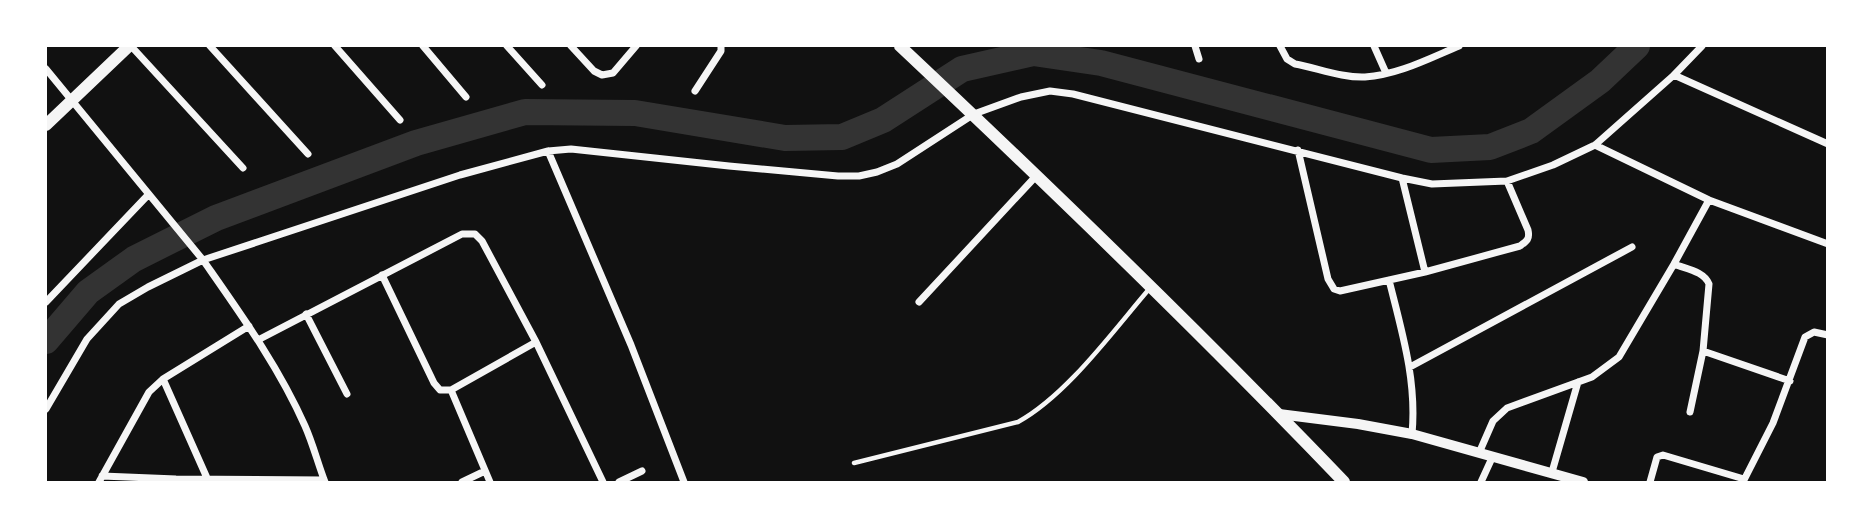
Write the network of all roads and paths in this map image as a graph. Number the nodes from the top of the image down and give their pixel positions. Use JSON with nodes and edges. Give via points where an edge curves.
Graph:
{"nodes":[{"id":1,"x":130,"y":46,"type":"edge"},
{"id":2,"x":210,"y":46,"type":"edge"},
{"id":3,"x":335,"y":46,"type":"edge"},
{"id":4,"x":423,"y":46,"type":"edge"},
{"id":5,"x":507,"y":46,"type":"edge"},
{"id":6,"x":571,"y":46,"type":"edge"},
{"id":7,"x":636,"y":46,"type":"edge"},
{"id":8,"x":721,"y":46,"type":"edge"},
{"id":9,"x":900,"y":46,"type":"edge"},
{"id":10,"x":1195,"y":46,"type":"edge"},
{"id":11,"x":1280,"y":46,"type":"edge"},
{"id":12,"x":1374,"y":46,"type":"edge"},
{"id":13,"x":1459,"y":46,"type":"edge"},
{"id":14,"x":1702,"y":46,"type":"edge"},
{"id":15,"x":1199,"y":59,"type":"dead end"},
{"id":16,"x":46,"y":69,"type":"edge"},
{"id":17,"x":1386,"y":73,"type":"junction"},
{"id":18,"x":1674,"y":75,"type":"junction"},
{"id":19,"x":542,"y":85,"type":"dead end"},
{"id":20,"x":695,"y":90,"type":"dead end"},
{"id":21,"x":466,"y":97,"type":"dead end"},
{"id":22,"x":72,"y":100,"type":"junction"},
{"id":23,"x":974,"y":114,"type":"junction"},
{"id":24,"x":400,"y":120,"type":"dead end"},
{"id":25,"x":46,"y":125,"type":"edge"},
{"id":26,"x":1828,"y":144,"type":"edge"},
{"id":27,"x":1595,"y":145,"type":"junction"},
{"id":28,"x":1298,"y":150,"type":"junction"},
{"id":29,"x":548,"y":151,"type":"junction"},
{"id":30,"x":308,"y":154,"type":"dead end"},
{"id":31,"x":243,"y":169,"type":"dead end"},
{"id":32,"x":1037,"y":174,"type":"junction"},
{"id":33,"x":1402,"y":177,"type":"junction"},
{"id":34,"x":1507,"y":181,"type":"junction"},
{"id":35,"x":149,"y":195,"type":"junction"},
{"id":36,"x":1709,"y":200,"type":"junction"},
{"id":37,"x":1828,"y":244,"type":"edge"},
{"id":38,"x":1632,"y":247,"type":"dead end"},
{"id":39,"x":203,"y":260,"type":"junction"},
{"id":40,"x":1674,"y":264,"type":"junction"},
{"id":41,"x":1425,"y":272,"type":"junction"},
{"id":42,"x":382,"y":275,"type":"junction"},
{"id":43,"x":1389,"y":280,"type":"junction"},
{"id":44,"x":1150,"y":287,"type":"junction"},
{"id":45,"x":46,"y":302,"type":"edge"},
{"id":46,"x":919,"y":302,"type":"dead end"},
{"id":47,"x":306,"y":314,"type":"junction"},
{"id":48,"x":249,"y":326,"type":"junction"},
{"id":49,"x":1828,"y":335,"type":"edge"},
{"id":50,"x":258,"y":340,"type":"junction"},
{"id":51,"x":536,"y":342,"type":"junction"},
{"id":52,"x":1703,"y":351,"type":"junction"},
{"id":53,"x":1410,"y":367,"type":"junction"},
{"id":54,"x":163,"y":379,"type":"junction"},
{"id":55,"x":1790,"y":381,"type":"junction"},
{"id":56,"x":1578,"y":382,"type":"junction"},
{"id":57,"x":452,"y":390,"type":"junction"},
{"id":58,"x":347,"y":394,"type":"dead end"},
{"id":59,"x":46,"y":409,"type":"edge"},
{"id":60,"x":1690,"y":412,"type":"dead end"},
{"id":61,"x":1279,"y":414,"type":"junction"},
{"id":62,"x":1412,"y":434,"type":"junction"},
{"id":63,"x":1479,"y":453,"type":"junction"},
{"id":64,"x":1492,"y":458,"type":"junction"},
{"id":65,"x":854,"y":463,"type":"dead end"},
{"id":66,"x":485,"y":471,"type":"junction"},
{"id":67,"x":642,"y":471,"type":"dead end"},
{"id":68,"x":1552,"y":472,"type":"junction"},
{"id":69,"x":208,"y":478,"type":"junction"},
{"id":70,"x":101,"y":479,"type":"edge"},
{"id":71,"x":176,"y":481,"type":"edge"},
{"id":72,"x":324,"y":481,"type":"edge"},
{"id":73,"x":1743,"y":481,"type":"edge"},
{"id":74,"x":462,"y":482,"type":"edge"},
{"id":75,"x":490,"y":482,"type":"edge"},
{"id":76,"x":603,"y":482,"type":"edge"},
{"id":77,"x":619,"y":482,"type":"edge"},
{"id":78,"x":684,"y":482,"type":"edge"},
{"id":79,"x":1344,"y":482,"type":"edge"},
{"id":80,"x":1481,"y":482,"type":"edge"},
{"id":81,"x":1583,"y":482,"type":"edge"},
{"id":82,"x":1650,"y":482,"type":"edge"}],
"edges":[{"from":1,"to":22,"type":"main road"},
{"from":1,"to":31,"type":"street"},
{"from":2,"to":30,"type":"street"},
{"from":3,"to":24,"type":"street"},
{"from":4,"to":21,"type":"street"},
{"from":5,"to":19,"type":"street"},
{"from":6,"to":7,"type":"street","via":[[602,75],[613,73]]},
{"from":8,"to":20,"type":"street"},
{"from":9,"to":23,"type":"main road"},
{"from":10,"to":15,"type":"street"},
{"from":11,"to":17,"type":"street","via":[[1295,64],[1364,77]]},
{"from":12,"to":17,"type":"street"},
{"from":13,"to":17,"type":"street"},
{"from":14,"to":18,"type":"street"},
{"from":16,"to":22,"type":"street"},
{"from":18,"to":26,"type":"street"},
{"from":18,"to":27,"type":"street"},
{"from":22,"to":25,"type":"main road"},
{"from":22,"to":35,"type":"street"},
{"from":23,"to":28,"type":"street","via":[[1050,91]]},
{"from":23,"to":29,"type":"street","via":[[897,164],[859,176],[606,151]]},
{"from":23,"to":32,"type":"main road"},
{"from":27,"to":34,"type":"street"},
{"from":27,"to":36,"type":"street"},
{"from":28,"to":33,"type":"street"},
{"from":28,"to":43,"type":"street","via":[[1331,285],[1340,291]]},
{"from":29,"to":39,"type":"street","via":[[396,195]]},
{"from":29,"to":78,"type":"street"},
{"from":32,"to":44,"type":"main road"},
{"from":32,"to":46,"type":"street"},
{"from":33,"to":34,"type":"street","via":[[1432,184]]},
{"from":33,"to":41,"type":"street"},
{"from":34,"to":41,"type":"street","via":[[1530,236],[1527,242]]},
{"from":35,"to":39,"type":"street"},
{"from":35,"to":45,"type":"street"},
{"from":36,"to":37,"type":"street"},
{"from":36,"to":40,"type":"street"},
{"from":38,"to":53,"type":"street"},
{"from":39,"to":48,"type":"street"},
{"from":39,"to":59,"type":"street","via":[[148,287],[104,318]]},
{"from":40,"to":52,"type":"street","via":[[1706,277],[1709,284]]},
{"from":40,"to":56,"type":"street","via":[[1619,357],[1598,374]]},
{"from":41,"to":43,"type":"street"},
{"from":42,"to":47,"type":"street"},
{"from":42,"to":51,"type":"street","via":[[462,234],[475,234]]},
{"from":42,"to":57,"type":"street","via":[[434,383],[440,390]]},
{"from":43,"to":53,"type":"street"},
{"from":44,"to":61,"type":"main road"},
{"from":44,"to":65,"type":"lane","via":[[1058,394],[1034,414],[1018,422]]},
{"from":47,"to":50,"type":"street"},
{"from":47,"to":58,"type":"street"},
{"from":48,"to":50,"type":"street"},
{"from":48,"to":54,"type":"street"},
{"from":49,"to":55,"type":"street","via":[[1814,332],[1805,337]]},
{"from":50,"to":72,"type":"street","via":[[305,427]]},
{"from":51,"to":57,"type":"street"},
{"from":51,"to":76,"type":"street"},
{"from":52,"to":55,"type":"street"},
{"from":52,"to":60,"type":"street"},
{"from":53,"to":62,"type":"street","via":[[1415,407]]},
{"from":54,"to":69,"type":"street"},
{"from":54,"to":70,"type":"street","via":[[149,392]]},
{"from":55,"to":73,"type":"street"},
{"from":56,"to":63,"type":"street","via":[[1507,408],[1493,421]]},
{"from":56,"to":68,"type":"street"},
{"from":57,"to":66,"type":"street"},
{"from":61,"to":62,"type":"street"},
{"from":61,"to":79,"type":"main road"},
{"from":62,"to":63,"type":"street"},
{"from":63,"to":64,"type":"street"},
{"from":64,"to":68,"type":"street"},
{"from":64,"to":80,"type":"street"},
{"from":66,"to":74,"type":"street"},
{"from":66,"to":75,"type":"street"},
{"from":67,"to":77,"type":"street"},
{"from":68,"to":81,"type":"street"},
{"from":69,"to":71,"type":"street"},
{"from":69,"to":72,"type":"street"},
{"from":70,"to":71,"type":"street"},
{"from":73,"to":82,"type":"street","via":[[1663,455],[1657,457]]}]}
